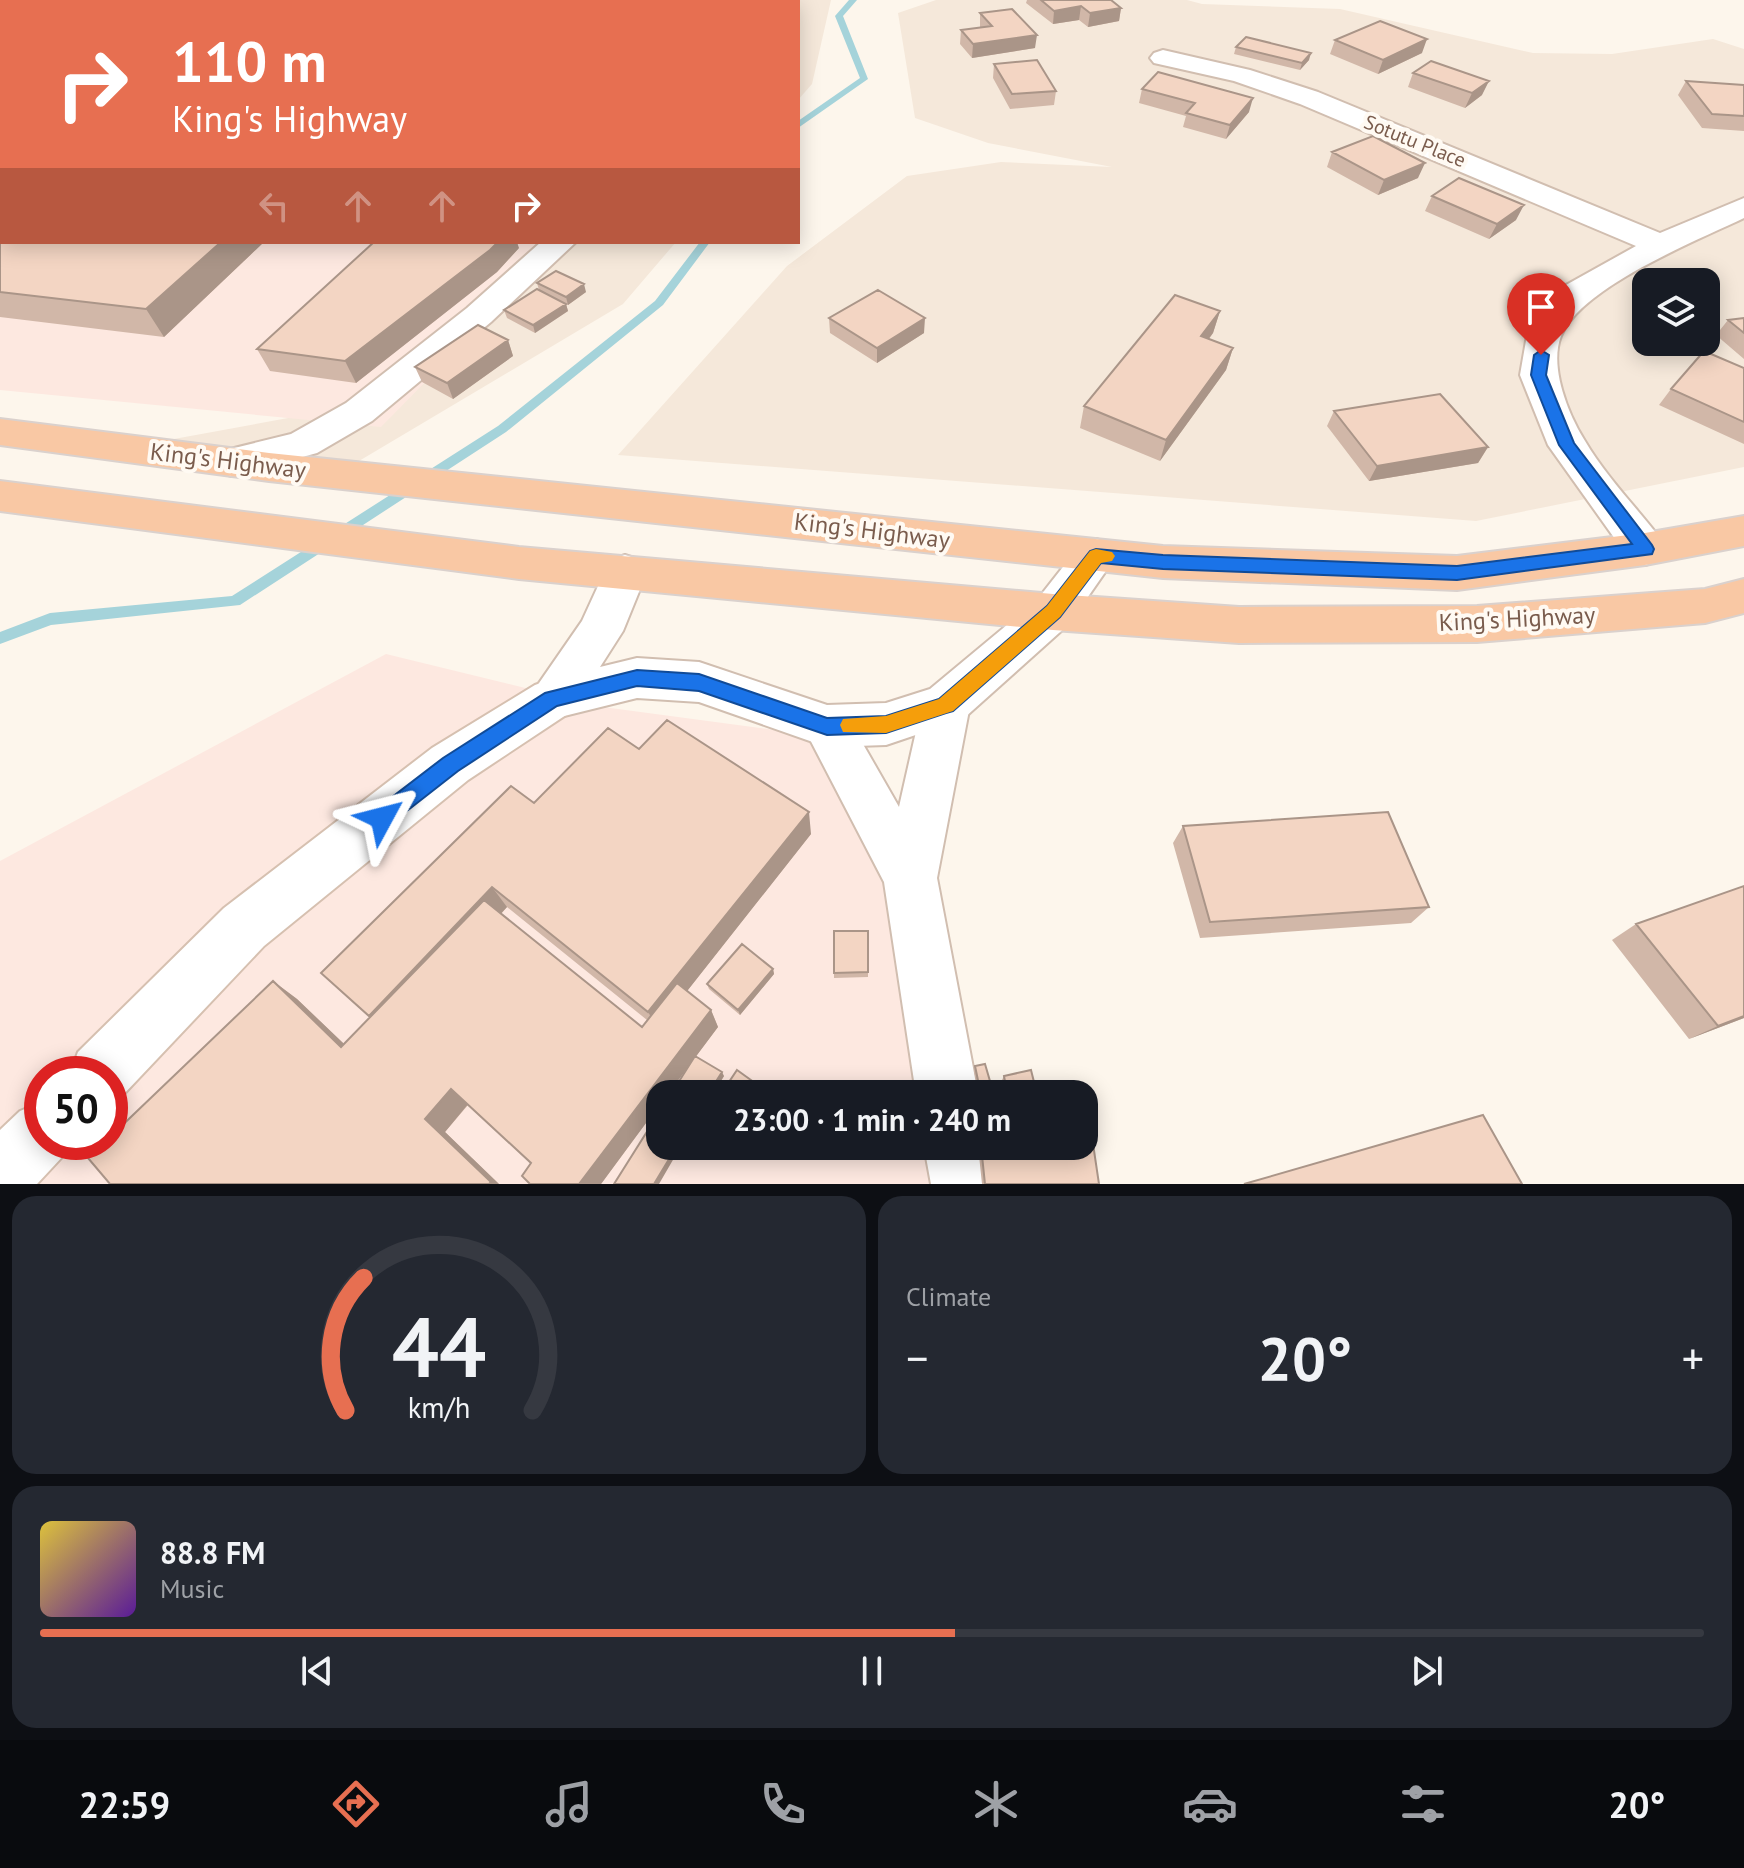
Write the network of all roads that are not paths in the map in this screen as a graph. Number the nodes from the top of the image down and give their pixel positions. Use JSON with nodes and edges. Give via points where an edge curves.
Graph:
{"nodes":[{"id":1,"x":1163,"y":58,"type":"dead end"},
{"id":2,"x":1744,"y":207,"type":"edge"},
{"id":3,"x":558,"y":244,"type":"edge"},
{"id":4,"x":1661,"y":245,"type":"junction"},
{"id":5,"x":0,"y":432,"type":"edge"},
{"id":6,"x":250,"y":464,"type":"junction"},
{"id":7,"x":0,"y":496,"type":"edge"},
{"id":8,"x":1744,"y":531,"type":"edge"},
{"id":9,"x":1645,"y":549,"type":"junction"},
{"id":10,"x":1096,"y":555,"type":"junction"},
{"id":11,"x":625,"y":572,"type":"junction"},
{"id":12,"x":1744,"y":596,"type":"edge"},
{"id":13,"x":1053,"y":612,"type":"junction"},
{"id":14,"x":552,"y":699,"type":"junction"},
{"id":15,"x":946,"y":705,"type":"junction"},
{"id":16,"x":827,"y":726,"type":"junction"},
{"id":17,"x":910,"y":878,"type":"junction"},
{"id":18,"x":118,"y":1056,"type":"edge"},
{"id":19,"x":945,"y":1080,"type":"edge"},
{"id":20,"x":24,"y":1151,"type":"edge"},
{"id":21,"x":959,"y":1160,"type":"edge"},
{"id":22,"x":0,"y":1176,"type":"edge"},
{"id":23,"x":963,"y":1184,"type":"edge"}],
"edges":[{"from":1,"to":4,"type":"street","name":"Sotutu Place","via":[[1241,75],[1309,98]]},
{"from":2,"to":4,"type":"street"},
{"from":3,"to":6,"type":"street","via":[[359,412],[303,444]]},
{"from":4,"to":9,"type":"street","via":[[1578,292],[1544,335],[1538,375],[1567,445]]},
{"from":5,"to":6,"type":"highway","name":"King's Highway"},
{"from":6,"to":10,"type":"highway","name":"King's Highway"},
{"from":7,"to":11,"type":"highway","name":"King's Highway"},
{"from":8,"to":9,"type":"highway","name":"King's Highway"},
{"from":9,"to":10,"type":"highway","name":"King's Highway","via":[[1457,573]]},
{"from":10,"to":13,"type":"street"},
{"from":11,"to":13,"type":"highway","name":"King's Highway"},
{"from":11,"to":14,"type":"street","via":[[600,631]]},
{"from":12,"to":13,"type":"highway","name":"King's Highway","via":[[1705,606],[1477,624],[1239,625]]},
{"from":13,"to":15,"type":"street"},
{"from":14,"to":16,"type":"street","via":[[637,678],[699,682]]},
{"from":14,"to":18,"type":"street","via":[[450,764],[244,927]]},
{"from":15,"to":16,"type":"street","via":[[886,724]]},
{"from":15,"to":17,"type":"street"},
{"from":16,"to":17,"type":"street"},
{"from":17,"to":19,"type":"street"},
{"from":20,"to":22,"type":"street"},
{"from":21,"to":23,"type":"street"}]}
